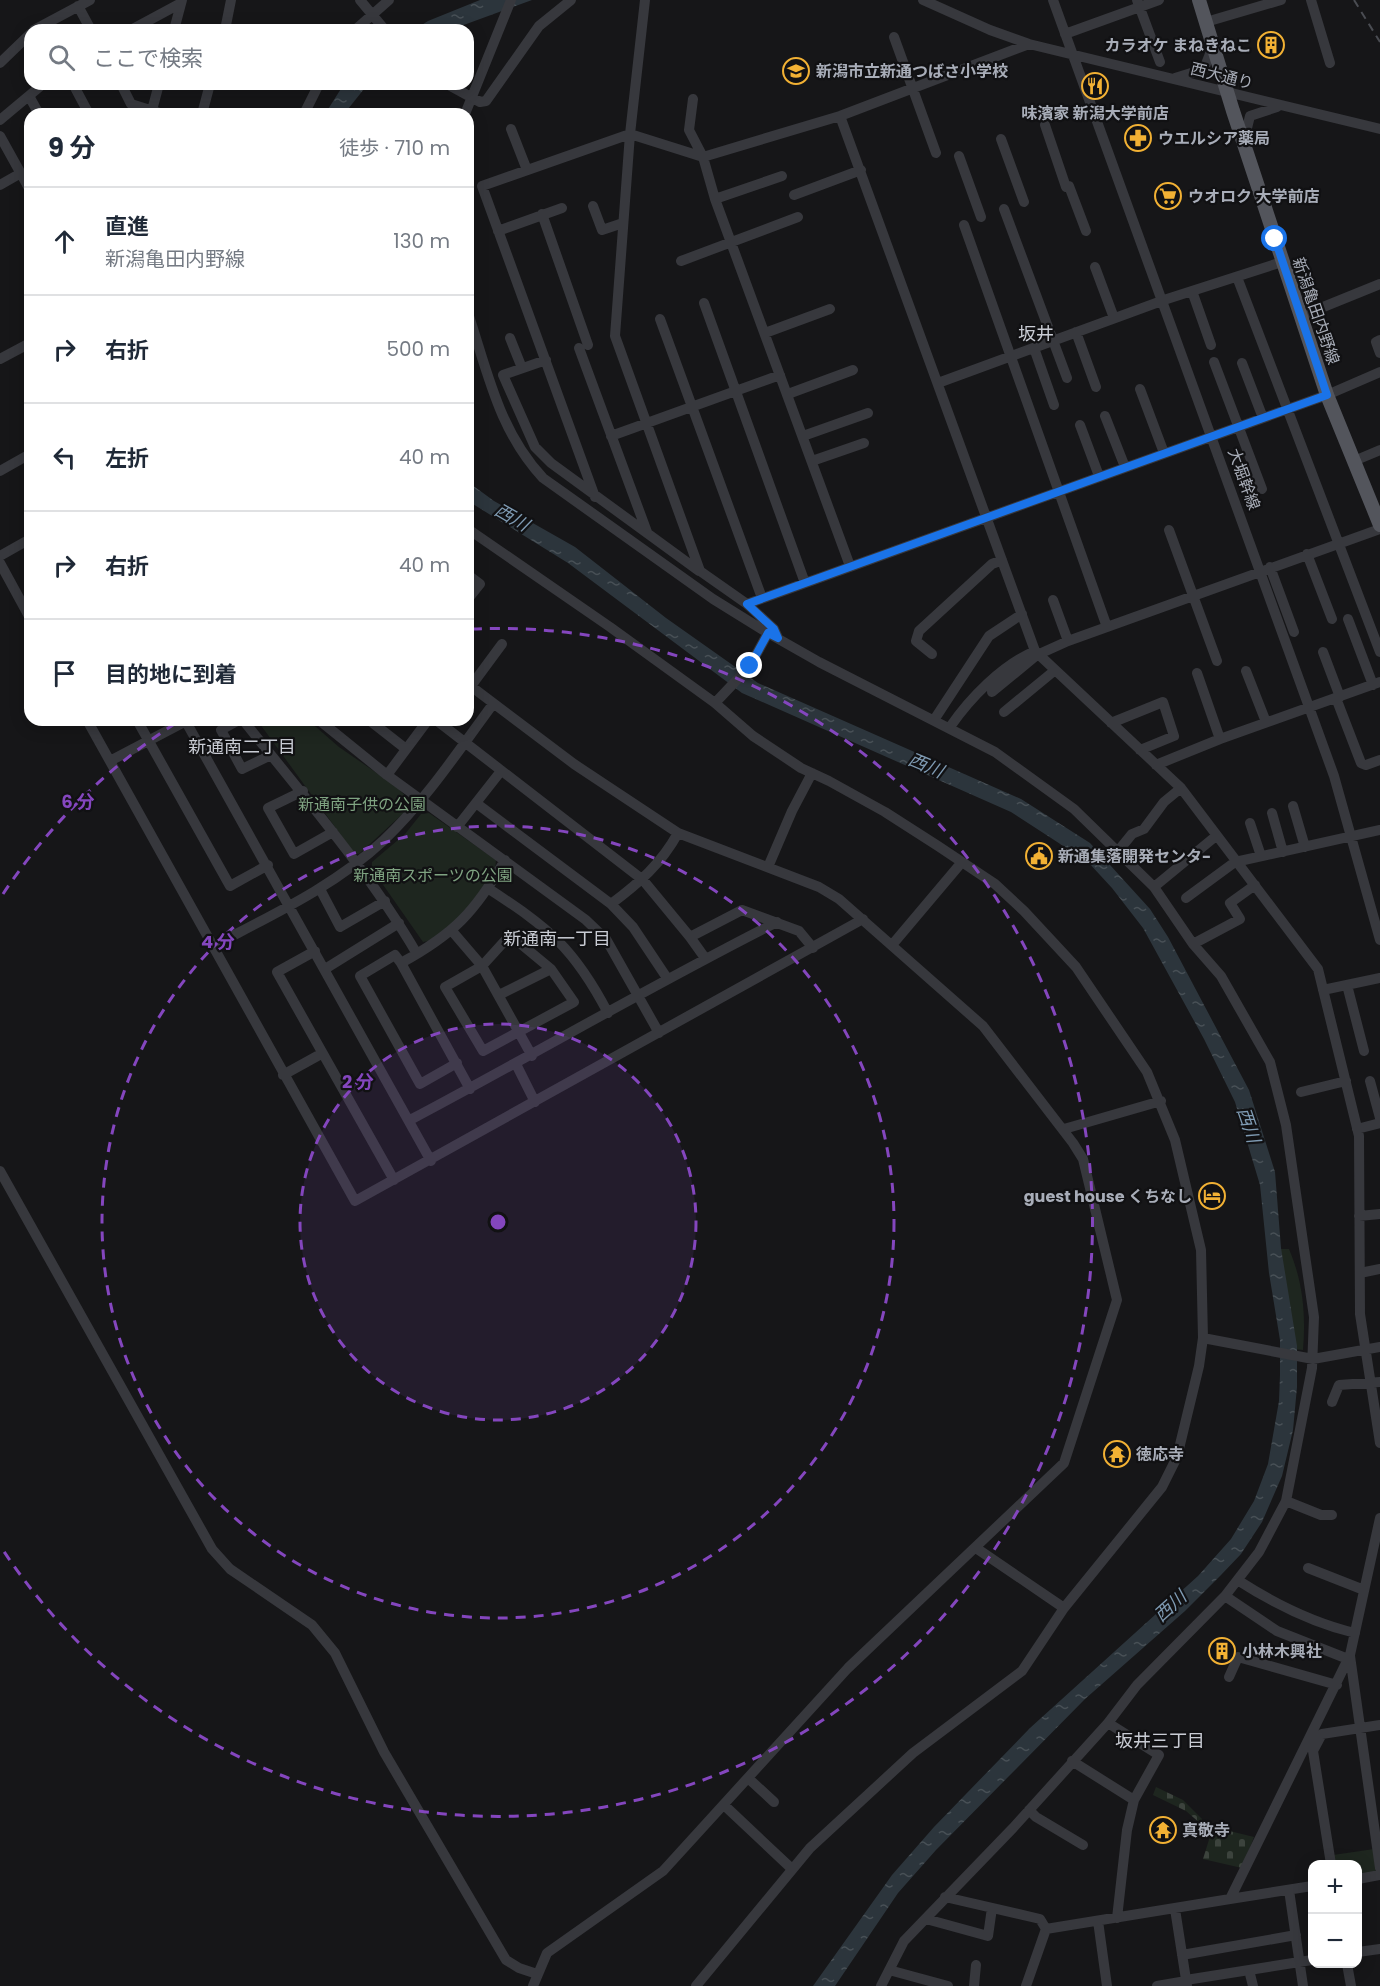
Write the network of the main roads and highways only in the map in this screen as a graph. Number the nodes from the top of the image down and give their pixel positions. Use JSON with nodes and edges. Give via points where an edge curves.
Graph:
{"nodes":[{"id":1,"x":1200,"y":0,"type":"edge"},
{"id":2,"x":1379,"y":522,"type":"edge"}],
"edges":[{"from":1,"to":2,"type":"main road","name":"新潟亀田内野線","via":[[1227,94],[1327,395]]}]}
